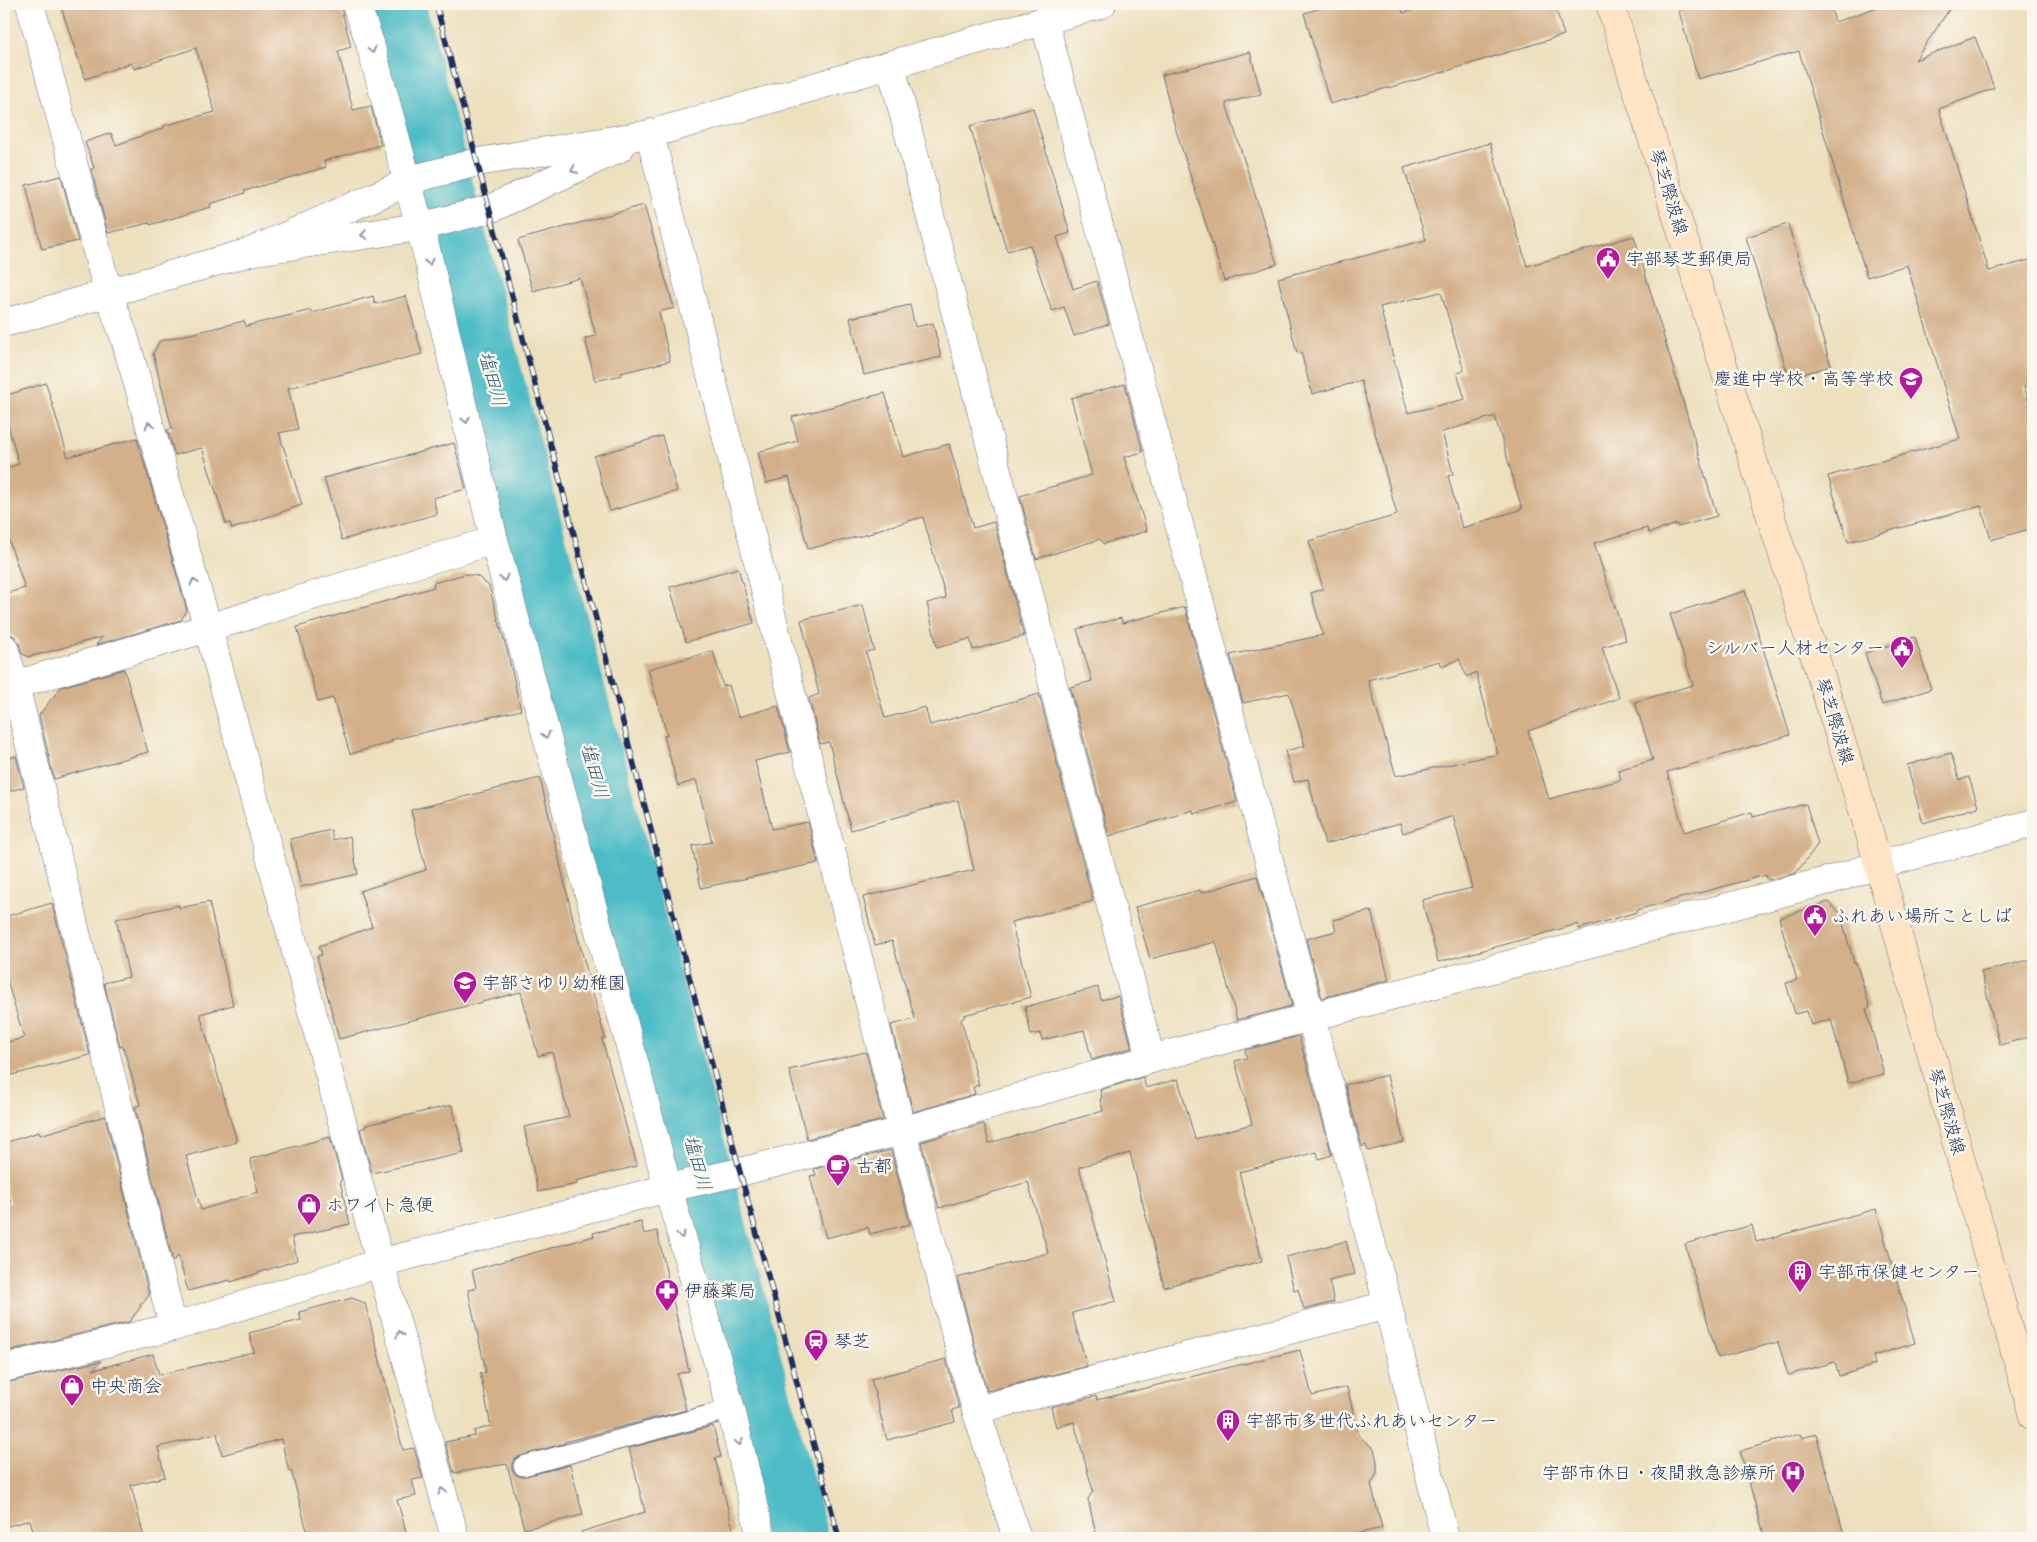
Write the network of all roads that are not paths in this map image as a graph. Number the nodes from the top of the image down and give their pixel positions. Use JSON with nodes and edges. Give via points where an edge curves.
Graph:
{"nodes":[{"id":1,"x":30,"y":4,"type":"edge"},
{"id":2,"x":356,"y":4,"type":"edge"},
{"id":3,"x":1102,"y":4,"type":"edge"},
{"id":4,"x":1610,"y":4,"type":"edge"},
{"id":5,"x":1044,"y":20,"type":"junction"},
{"id":6,"x":891,"y":66,"type":"junction"},
{"id":7,"x":650,"y":134,"type":"junction"},
{"id":8,"x":412,"y":180,"type":"junction"},
{"id":9,"x":424,"y":226,"type":"junction"},
{"id":10,"x":250,"y":252,"type":"junction"},
{"id":11,"x":108,"y":292,"type":"junction"},
{"id":12,"x":4,"y":323,"type":"edge"},
{"id":13,"x":494,"y":540,"type":"junction"},
{"id":14,"x":208,"y":628,"type":"junction"},
{"id":15,"x":4,"y":648,"type":"edge"},
{"id":16,"x":9,"y":687,"type":"edge"},
{"id":17,"x":2033,"y":823,"type":"edge"},
{"id":18,"x":1878,"y":865,"type":"junction"},
{"id":19,"x":1311,"y":1018,"type":"junction"},
{"id":20,"x":1151,"y":1059,"type":"junction"},
{"id":21,"x":902,"y":1131,"type":"junction"},
{"id":22,"x":673,"y":1187,"type":"junction"},
{"id":23,"x":380,"y":1263,"type":"junction"},
{"id":24,"x":1388,"y":1305,"type":"junction"},
{"id":25,"x":174,"y":1327,"type":"junction"},
{"id":26,"x":4,"y":1368,"type":"edge"},
{"id":27,"x":2027,"y":1373,"type":"edge"},
{"id":28,"x":731,"y":1409,"type":"junction"},
{"id":29,"x":976,"y":1410,"type":"junction"},
{"id":30,"x":2033,"y":1416,"type":"edge"},
{"id":31,"x":524,"y":1466,"type":"dead end"},
{"id":32,"x":455,"y":1538,"type":"edge"},
{"id":33,"x":761,"y":1538,"type":"edge"},
{"id":34,"x":1017,"y":1538,"type":"edge"},
{"id":35,"x":1445,"y":1538,"type":"edge"}],
"edges":[{"from":1,"to":11,"type":"street"},
{"from":2,"to":8,"type":"street","one_way":true},
{"from":3,"to":5,"type":"street"},
{"from":4,"to":18,"type":"main road","name":"琴芝際波線","via":[[1866,817]]},
{"from":5,"to":6,"type":"street"},
{"from":5,"to":19,"type":"street"},
{"from":6,"to":7,"type":"street"},
{"from":6,"to":20,"type":"street"},
{"from":7,"to":8,"type":"street","via":[[478,162]]},
{"from":7,"to":9,"type":"street","one_way":true,"via":[[490,209]]},
{"from":7,"to":21,"type":"street"},
{"from":8,"to":9,"type":"street"},
{"from":8,"to":10,"type":"street"},
{"from":9,"to":10,"type":"street","one_way":true},
{"from":9,"to":13,"type":"street","one_way":true},
{"from":10,"to":11,"type":"street"},
{"from":11,"to":12,"type":"street"},
{"from":14,"to":11,"type":"street","one_way":true,"via":[[125,340]]},
{"from":13,"to":14,"type":"street"},
{"from":13,"to":22,"type":"street","one_way":true},
{"from":14,"to":16,"type":"street"},
{"from":14,"to":23,"type":"street"},
{"from":15,"to":16,"type":"street"},
{"from":16,"to":25,"type":"street"},
{"from":17,"to":18,"type":"street"},
{"from":18,"to":19,"type":"street"},
{"from":18,"to":27,"type":"main road","name":"琴芝際波線"},
{"from":19,"to":20,"type":"street"},
{"from":19,"to":24,"type":"street"},
{"from":20,"to":21,"type":"street"},
{"from":21,"to":22,"type":"street"},
{"from":21,"to":29,"type":"street"},
{"from":22,"to":23,"type":"street"},
{"from":22,"to":28,"type":"street","one_way":true},
{"from":23,"to":25,"type":"street"},
{"from":32,"to":23,"type":"street","one_way":true},
{"from":24,"to":29,"type":"street"},
{"from":24,"to":35,"type":"street"},
{"from":25,"to":26,"type":"street"},
{"from":27,"to":30,"type":"main road","name":"琴芝際波線"},
{"from":28,"to":31,"type":"lane"},
{"from":28,"to":33,"type":"street","one_way":true},
{"from":29,"to":34,"type":"street"}]}
